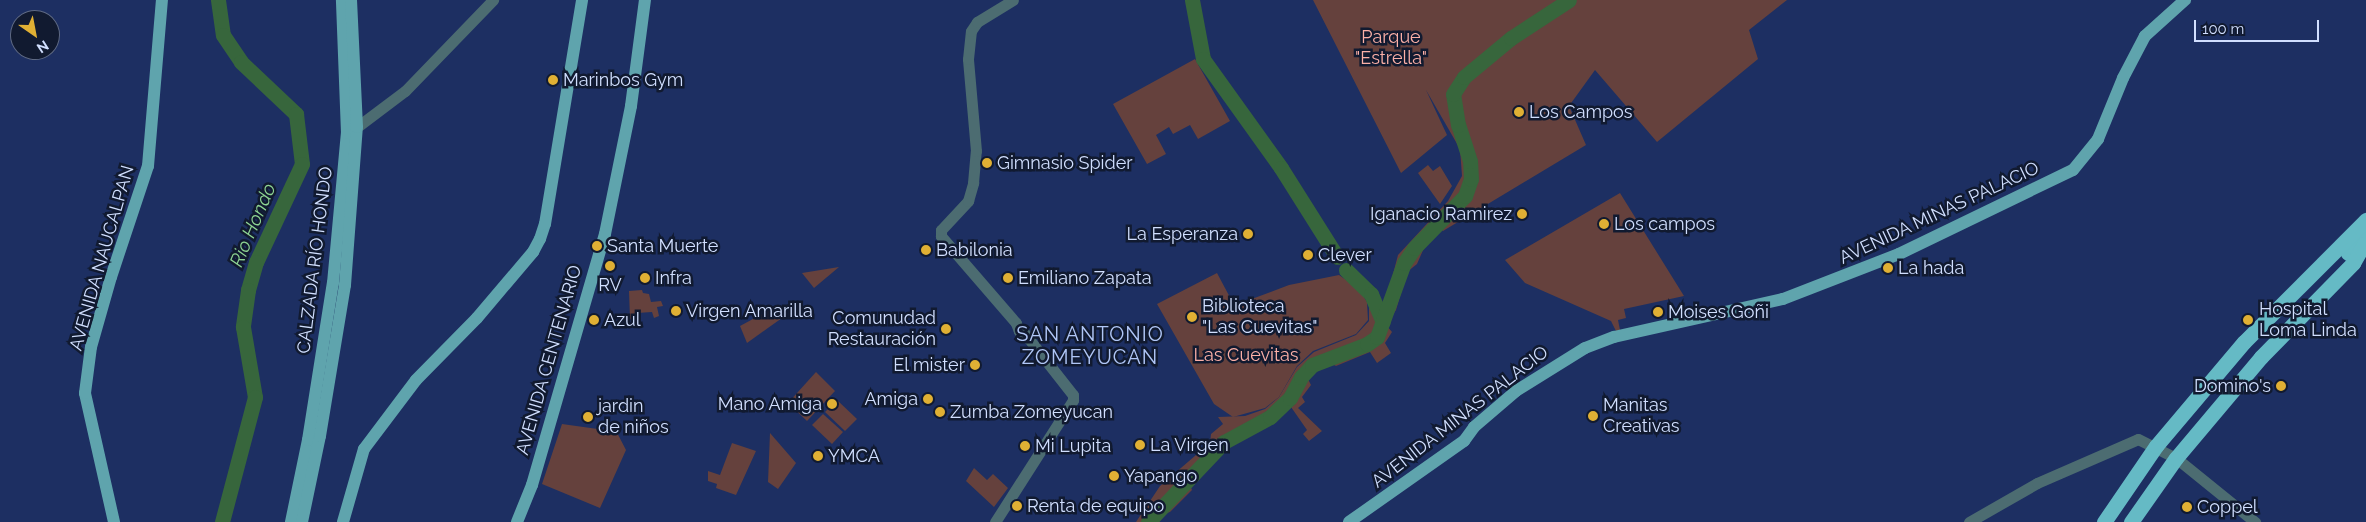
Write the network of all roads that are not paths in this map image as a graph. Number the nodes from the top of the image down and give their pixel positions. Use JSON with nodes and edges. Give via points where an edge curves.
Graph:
{"nodes":[{"id":1,"x":162,"y":0,"type":"edge"},
{"id":2,"x":342,"y":0,"type":"edge"},
{"id":3,"x":351,"y":0,"type":"edge"},
{"id":4,"x":493,"y":0,"type":"edge"},
{"id":5,"x":582,"y":0,"type":"edge"},
{"id":6,"x":645,"y":0,"type":"edge"},
{"id":7,"x":1013,"y":0,"type":"edge"},
{"id":8,"x":2185,"y":0,"type":"edge"},
{"id":9,"x":357,"y":127,"type":"junction"},
{"id":10,"x":2366,"y":220,"type":"edge"},
{"id":11,"x":2366,"y":235,"type":"edge"},
{"id":12,"x":2366,"y":240,"type":"edge"},
{"id":13,"x":2331,"y":256,"type":"junction"},
{"id":14,"x":2309,"y":286,"type":"junction"},
{"id":15,"x":2148,"y":445,"type":"junction"},
{"id":16,"x":2176,"y":458,"type":"junction"},
{"id":17,"x":114,"y":522,"type":"edge"},
{"id":18,"x":291,"y":522,"type":"edge"},
{"id":19,"x":302,"y":522,"type":"edge"},
{"id":20,"x":343,"y":522,"type":"edge"},
{"id":21,"x":517,"y":522,"type":"edge"},
{"id":22,"x":995,"y":522,"type":"edge"},
{"id":23,"x":1349,"y":522,"type":"edge"},
{"id":24,"x":1969,"y":522,"type":"edge"},
{"id":25,"x":2098,"y":522,"type":"edge"},
{"id":26,"x":2104,"y":522,"type":"edge"},
{"id":27,"x":2116,"y":522,"type":"edge"},
{"id":28,"x":2131,"y":522,"type":"edge"},
{"id":29,"x":2254,"y":522,"type":"edge"}],
"edges":[{"from":1,"to":17,"type":"main road","name":"AVENIDA NAUCALPAN","via":[[148,166],[108,285],[91,347],[85,392]]},
{"from":2,"to":18,"type":"main road","name":"CALZADA RÍO HONDO","via":[[347,132],[333,283],[308,440]]},
{"from":3,"to":9,"type":"main road","name":"CALZADA RÍO HONDO"},
{"from":4,"to":9,"type":"street","via":[[406,91]]},
{"from":5,"to":20,"type":"main road","via":[[540,240],[477,318],[416,380],[364,449]]},
{"from":6,"to":21,"type":"main road","name":"AVENIDA CENTENARIO","via":[[630,106],[605,234],[532,485]]},
{"from":7,"to":22,"type":"street","via":[[975,25],[968,59],[976,151],[973,183],[965,205],[941,230],[945,244],[1016,323],[1019,331],[1025,334],[1073,395],[1072,404]]},
{"from":8,"to":23,"type":"main road","name":"AVENIDA MINAS PALACIO","via":[[2145,36],[2123,78],[2098,139],[2073,170],[1898,254],[1783,299],[1614,337],[1585,348],[1516,391],[1474,427],[1464,441]]},
{"from":9,"to":19,"type":"main road","name":"CALZADA RÍO HONDO","via":[[345,285]]},
{"from":10,"to":13,"type":"highway"},
{"from":11,"to":14,"type":"highway"},
{"from":12,"to":16,"type":"highway","via":[[2353,263],[2262,357]]},
{"from":13,"to":14,"type":"highway"},
{"from":13,"to":15,"type":"highway","via":[[2298,280],[2239,337]]},
{"from":14,"to":26,"type":"highway","via":[[2244,342],[2162,438]]},
{"from":14,"to":27,"type":"highway","via":[[2256,342],[2186,426]]},
{"from":15,"to":16,"type":"street"},
{"from":15,"to":24,"type":"street","via":[[2138,439],[2078,464]]},
{"from":15,"to":25,"type":"highway"},
{"from":16,"to":28,"type":"highway"},
{"from":16,"to":29,"type":"street"}]}
